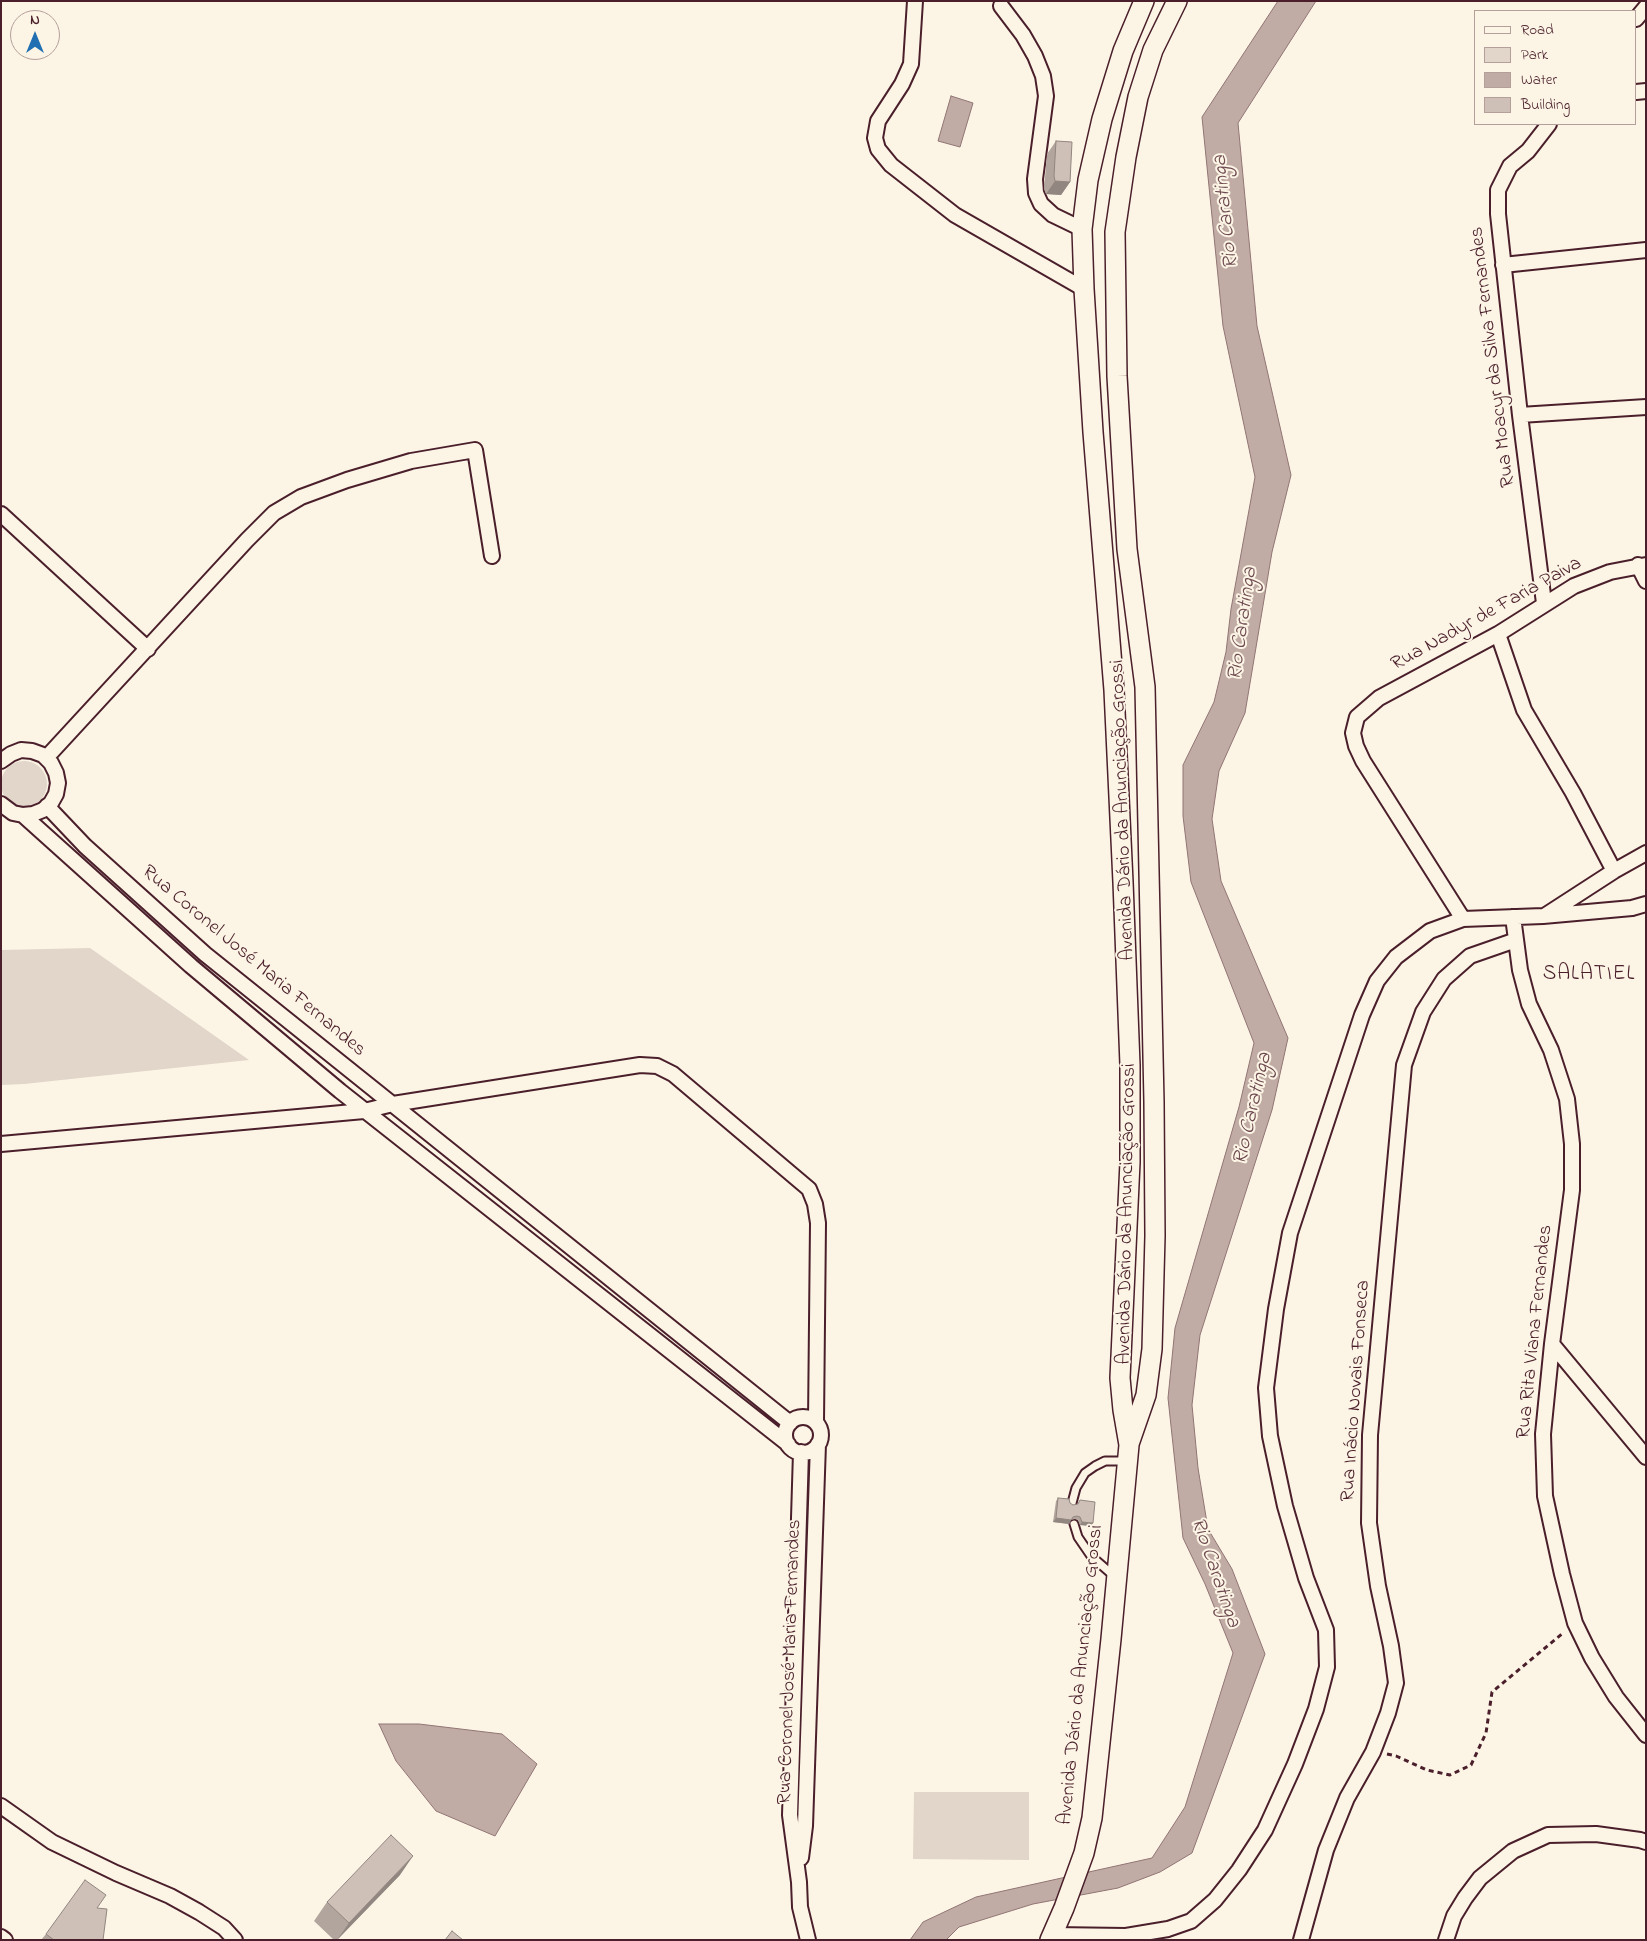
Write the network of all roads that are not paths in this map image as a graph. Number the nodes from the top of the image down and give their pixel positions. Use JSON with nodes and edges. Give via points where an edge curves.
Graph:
{"nodes":[{"id":1,"x":915,"y":1,"type":"edge"},
{"id":2,"x":1144,"y":1,"type":"edge"},
{"id":3,"x":1177,"y":1,"type":"edge"},
{"id":4,"x":1001,"y":6,"type":"dead end"},
{"id":5,"x":1646,"y":7,"type":"edge"},
{"id":6,"x":1637,"y":18,"type":"edge"},
{"id":7,"x":1548,"y":125,"type":"edge"},
{"id":8,"x":1082,"y":229,"type":"junction"},
{"id":9,"x":1646,"y":250,"type":"edge"},
{"id":10,"x":1503,"y":265,"type":"junction"},
{"id":11,"x":1084,"y":289,"type":"junction"},
{"id":12,"x":1646,"y":407,"type":"edge"},
{"id":13,"x":1520,"y":415,"type":"junction"},
{"id":14,"x":1,"y":514,"type":"edge"},
{"id":15,"x":492,"y":556,"type":"dead end"},
{"id":16,"x":1642,"y":565,"type":"edge"},
{"id":17,"x":1646,"y":582,"type":"edge"},
{"id":18,"x":1544,"y":603,"type":"junction"},
{"id":19,"x":1498,"y":634,"type":"junction"},
{"id":20,"x":148,"y":649,"type":"junction"},
{"id":21,"x":1145,"y":686,"type":"junction"},
{"id":22,"x":1114,"y":690,"type":"junction"},
{"id":23,"x":46,"y":758,"type":"junction"},
{"id":24,"x":1,"y":760,"type":"edge"},
{"id":25,"x":1,"y":804,"type":"edge"},
{"id":26,"x":47,"y":806,"type":"junction"},
{"id":27,"x":23,"y":815,"type":"junction"},
{"id":28,"x":1646,"y":853,"type":"edge"},
{"id":29,"x":1614,"y":871,"type":"junction"},
{"id":30,"x":1646,"y":904,"type":"edge"},
{"id":31,"x":1543,"y":916,"type":"junction"},
{"id":32,"x":1513,"y":917,"type":"junction"},
{"id":33,"x":1463,"y":919,"type":"junction"},
{"id":34,"x":1516,"y":940,"type":"junction"},
{"id":35,"x":362,"y":1079,"type":"junction"},
{"id":36,"x":340,"y":1091,"type":"junction"},
{"id":37,"x":393,"y":1104,"type":"junction"},
{"id":38,"x":364,"y":1111,"type":"junction"},
{"id":39,"x":1,"y":1144,"type":"edge"},
{"id":40,"x":1552,"y":1344,"type":"junction"},
{"id":41,"x":816,"y":1422,"type":"junction"},
{"id":42,"x":790,"y":1423,"type":"junction"},
{"id":43,"x":788,"y":1444,"type":"junction"},
{"id":44,"x":818,"y":1444,"type":"junction"},
{"id":45,"x":801,"y":1452,"type":"junction"},
{"id":46,"x":1128,"y":1453,"type":"junction"},
{"id":47,"x":1646,"y":1457,"type":"edge"},
{"id":48,"x":1072,"y":1503,"type":"edge"},
{"id":49,"x":1074,"y":1524,"type":"edge"},
{"id":50,"x":1116,"y":1577,"type":"junction"},
{"id":51,"x":1646,"y":1735,"type":"edge"},
{"id":52,"x":1,"y":1806,"type":"edge"},
{"id":53,"x":1646,"y":1842,"type":"edge"},
{"id":54,"x":799,"y":1882,"type":"junction"},
{"id":55,"x":1,"y":1937,"type":"edge"},
{"id":56,"x":1051,"y":1937,"type":"edge"},
{"id":57,"x":1120,"y":1938,"type":"edge"},
{"id":58,"x":5,"y":1940,"type":"edge"},
{"id":59,"x":235,"y":1940,"type":"edge"},
{"id":60,"x":808,"y":1940,"type":"edge"},
{"id":61,"x":1301,"y":1940,"type":"edge"},
{"id":62,"x":1446,"y":1940,"type":"edge"}],
"edges":[{"from":1,"to":11,"type":"street","via":[[911,64],[878,121],[875,138],[878,149],[891,166],[955,215]]},
{"from":2,"to":8,"type":"main road","name":"Avenida Dário da Anunciação Grossi","via":[[1123,51],[1102,119],[1088,180]]},
{"from":3,"to":21,"type":"main road","name":"Avenida Dário da Anunciação Grossi","via":[[1153,50],[1138,97],[1116,232],[1116,376],[1127,549]]},
{"from":4,"to":8,"type":"street","via":[[1035,56],[1046,96],[1036,192],[1041,204],[1053,215]]},
{"from":5,"to":6,"type":"street"},
{"from":7,"to":10,"type":"street","name":"Rua Moacyr da Silva Fernandes","via":[[1528,151],[1510,166],[1498,190]]},
{"from":8,"to":11,"type":"main road","name":"Avenida Dário da Anunciação Grossi"},
{"from":9,"to":10,"type":"street"},
{"from":10,"to":13,"type":"street","name":"Rua Moacyr da Silva Fernandes"},
{"from":11,"to":22,"type":"main road","name":"Avenida Dário da Anunciação Grossi"},
{"from":12,"to":13,"type":"street"},
{"from":13,"to":18,"type":"street","name":"Rua Moacyr da Silva Fernandes"},
{"from":14,"to":20,"type":"street"},
{"from":15,"to":20,"type":"street","via":[[475,450],[411,461],[319,490],[274,513]]},
{"from":16,"to":17,"type":"street"},
{"from":16,"to":18,"type":"street","name":"Rua Nadyr de Faria Paiva","via":[[1610,572],[1574,586]]},
{"from":18,"to":19,"type":"street","name":"Rua Nadyr de Faria Paiva"},
{"from":19,"to":29,"type":"street","via":[[1524,710]]},
{"from":19,"to":33,"type":"street","name":"Rua Nadyr de Faria Paiva","via":[[1379,698],[1357,717],[1353,733],[1369,770]]},
{"from":20,"to":23,"type":"street"},
{"from":21,"to":22,"type":"main road"},
{"from":21,"to":46,"type":"main road","name":"Avenida Dário da Anunciação Grossi","via":[[1155,1236],[1152,1349],[1146,1395]]},
{"from":22,"to":46,"type":"main road","name":"Avenida Dário da Anunciação Grossi","via":[[1130,1065],[1130,1162],[1120,1378]]},
{"from":23,"to":24,"type":"street","via":[[21,750]]},
{"from":23,"to":26,"type":"street","via":[[56,772],[58,784],[56,794]]},
{"from":25,"to":27,"type":"street","via":[[13,813]]},
{"from":26,"to":27,"type":"street","via":[[33,814]]},
{"from":26,"to":35,"type":"street","name":"Rua Coronel José Maria Fernandes","via":[[85,846],[205,954]]},
{"from":27,"to":36,"type":"street","via":[[191,966]]},
{"from":28,"to":29,"type":"street"},
{"from":29,"to":31,"type":"street"},
{"from":30,"to":31,"type":"street"},
{"from":31,"to":32,"type":"street"},
{"from":32,"to":33,"type":"street"},
{"from":32,"to":34,"type":"street","name":"Rua Rita Viana Fernandes"},
{"from":33,"to":57,"type":"street","via":[[1430,931],[1396,957],[1377,981],[1362,1015],[1290,1233],[1266,1388],[1270,1436],[1284,1506],[1326,1630],[1327,1667],[1316,1709],[1265,1830],[1215,1900],[1191,1921]]},
{"from":34,"to":40,"type":"street","name":"Rua Rita Viana Fernandes","via":[[1520,970],[1530,1004],[1551,1050],[1567,1099],[1572,1144],[1572,1190]]},
{"from":34,"to":61,"type":"street","name":"Rua Inácio Novais Fonseca","via":[[1470,956],[1444,979],[1422,1012],[1404,1065],[1370,1435],[1369,1523],[1396,1684],[1373,1752],[1347,1798],[1326,1850]]},
{"from":35,"to":36,"type":"street","via":[[342,1083]]},
{"from":35,"to":37,"type":"street","name":"Rua Coronel José Maria Fernandes"},
{"from":36,"to":38,"type":"street"},
{"from":37,"to":38,"type":"street"},
{"from":37,"to":41,"type":"street","via":[[640,1065],[657,1066],[673,1074],[809,1189],[816,1204]]},
{"from":37,"to":42,"type":"street","name":"Rua Coronel José Maria Fernandes"},
{"from":38,"to":39,"type":"street"},
{"from":38,"to":43,"type":"street"},
{"from":40,"to":47,"type":"street"},
{"from":40,"to":51,"type":"street","name":"Rua Rita Viana Fernandes","via":[[1543,1434],[1545,1496],[1562,1574],[1575,1623],[1592,1658],[1616,1697]]},
{"from":41,"to":42,"type":"street","via":[[800,1417]]},
{"from":41,"to":44,"type":"street","via":[[821,1433]]},
{"from":42,"to":43,"type":"street","via":[[786,1433]]},
{"from":43,"to":45,"type":"street"},
{"from":44,"to":45,"type":"street","via":[[809,1451]]},
{"from":44,"to":54,"type":"street","name":"Rua Coronel José Maria Fernandes","via":[[805,1826]]},
{"from":45,"to":54,"type":"street","name":"Rua Coronel José Maria Fernandes","via":[[790,1816]]},
{"from":46,"to":48,"type":"lane","via":[[1085,1473]]},
{"from":46,"to":50,"type":"main road","name":"Avenida Dário da Anunciação Grossi"},
{"from":49,"to":50,"type":"lane","via":[[1091,1556]]},
{"from":50,"to":56,"type":"main road","name":"Avenida Dário da Anunciação Grossi","via":[[1092,1818],[1084,1853]]},
{"from":52,"to":59,"type":"street","via":[[52,1842],[199,1912],[224,1928]]},
{"from":53,"to":62,"type":"street","via":[[1596,1834],[1548,1835],[1513,1851],[1480,1878],[1470,1891],[1454,1916]]},
{"from":54,"to":60,"type":"street","name":"Rua Coronel José Maria Fernandes","via":[[800,1908]]},
{"from":55,"to":58,"type":"street"},
{"from":56,"to":57,"type":"street"}]}
